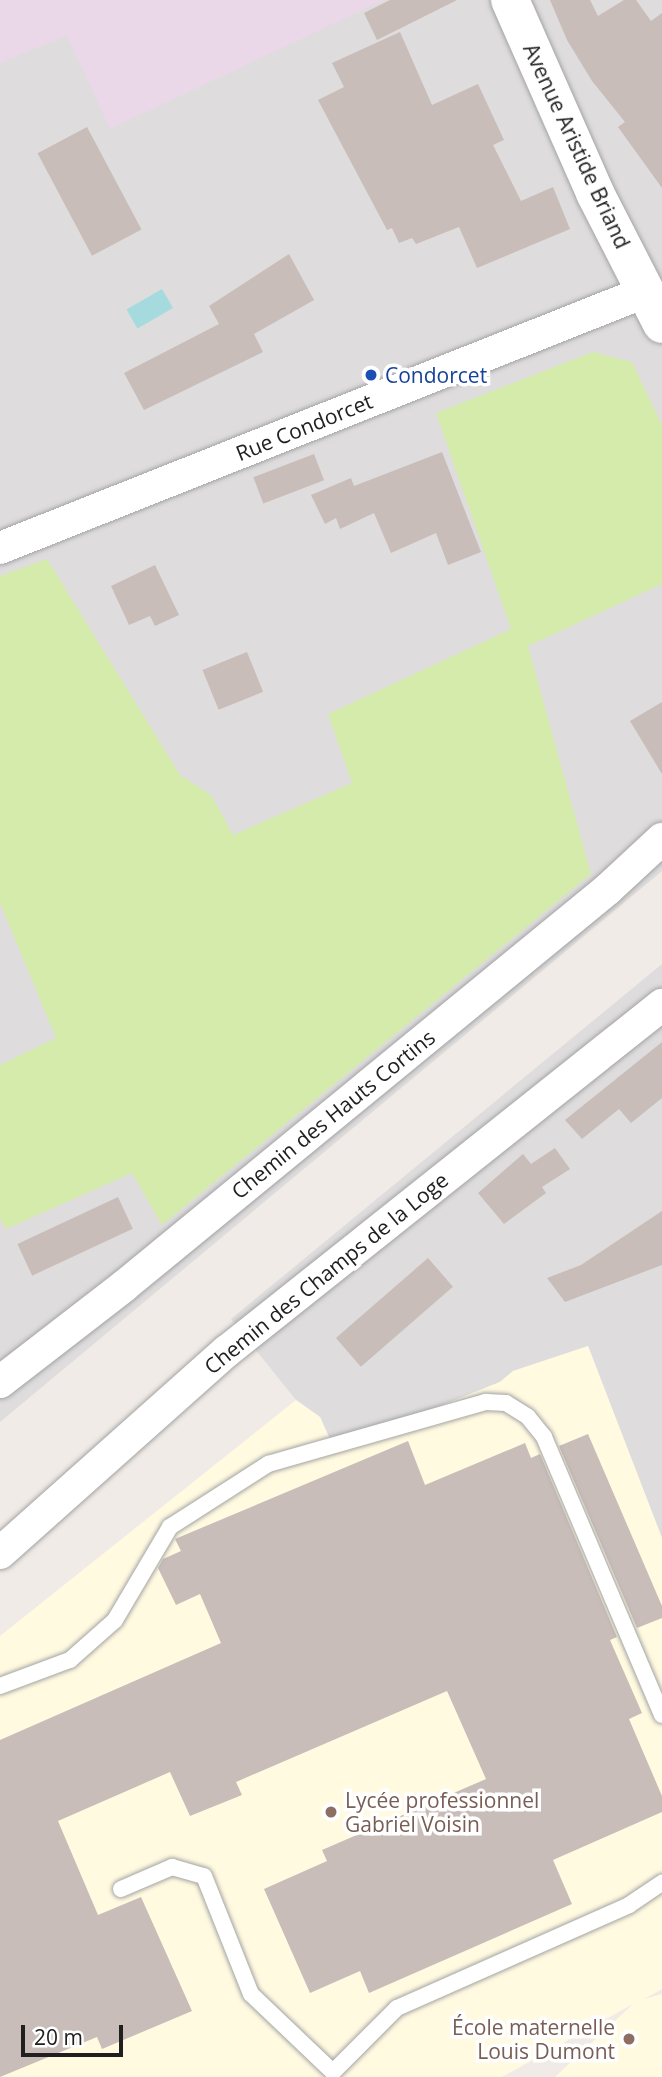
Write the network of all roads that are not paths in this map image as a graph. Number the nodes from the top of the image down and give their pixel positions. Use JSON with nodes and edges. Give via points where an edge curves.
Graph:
{"nodes":[{"id":1,"x":510,"y":0,"type":"edge"},
{"id":2,"x":654,"y":307,"type":"edge"},
{"id":3,"x":0,"y":548,"type":"edge"},
{"id":4,"x":662,"y":839,"type":"edge"},
{"id":5,"x":662,"y":1005,"type":"edge"},
{"id":6,"x":0,"y":1382,"type":"edge"},
{"id":7,"x":0,"y":1553,"type":"edge"},
{"id":8,"x":0,"y":1686,"type":"edge"},
{"id":9,"x":662,"y":1715,"type":"edge"},
{"id":10,"x":662,"y":1883,"type":"edge"},
{"id":11,"x":121,"y":1889,"type":"dead end"}],
"edges":[{"from":1,"to":2,"type":"street","name":"Avenue Aristide Briand","via":[[595,193]]},
{"from":2,"to":3,"type":"street","name":"Rue Condorcet"},
{"from":4,"to":6,"type":"street","name":"Chemin des Hauts Cortins","via":[[134,1278]]},
{"from":5,"to":7,"type":"street","name":"Chemin des Champs de la Loge","via":[[227,1351]]},
{"from":8,"to":9,"type":"lane","via":[[71,1660],[115,1620],[170,1527],[268,1464],[486,1402],[506,1403],[528,1417],[544,1437]]},
{"from":10,"to":11,"type":"lane","via":[[629,1905],[397,2008],[333,2072],[251,1994],[204,1876],[172,1867]]}]}
